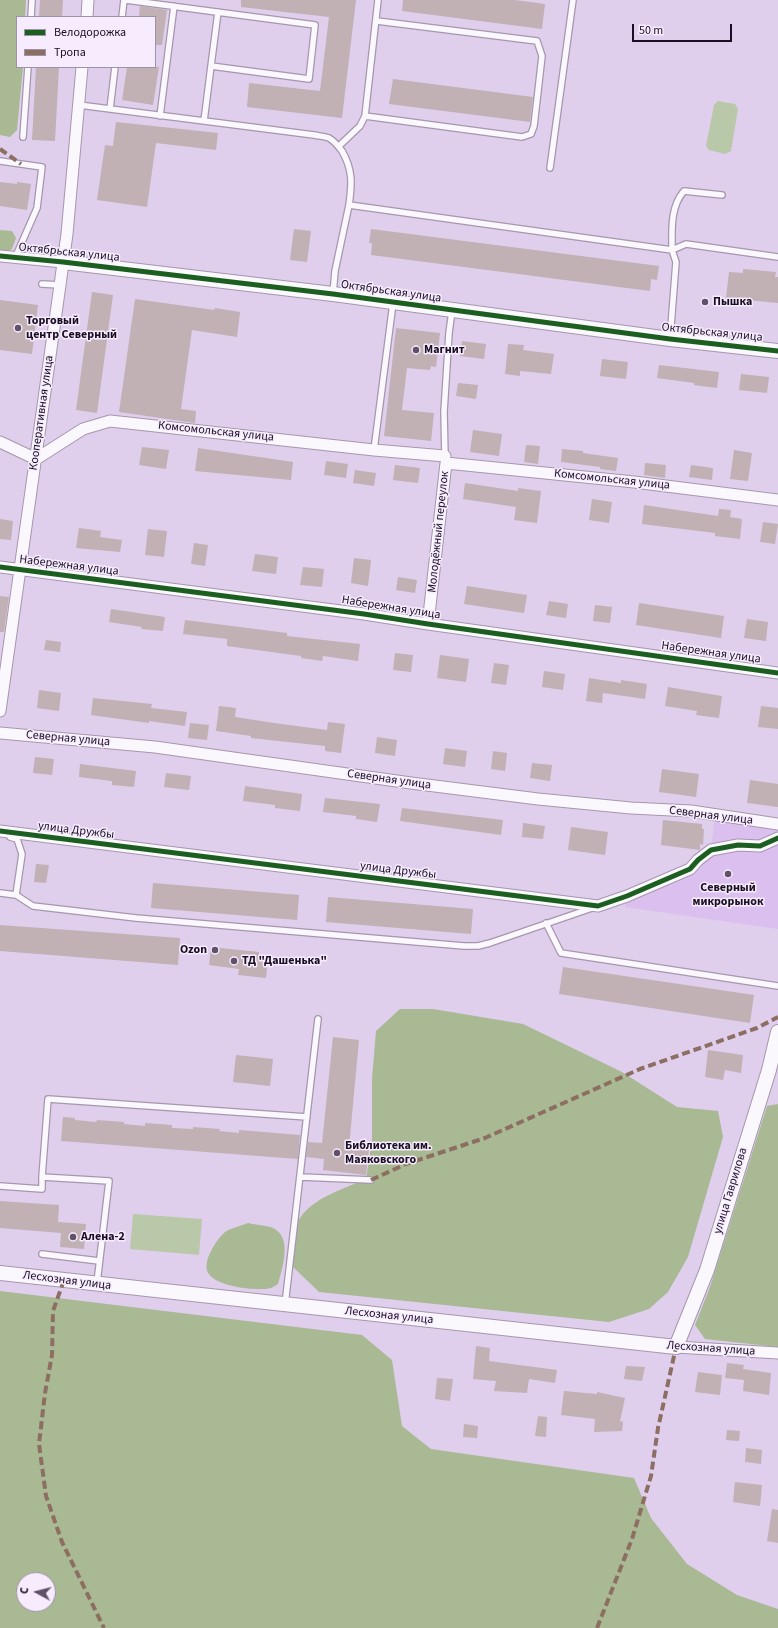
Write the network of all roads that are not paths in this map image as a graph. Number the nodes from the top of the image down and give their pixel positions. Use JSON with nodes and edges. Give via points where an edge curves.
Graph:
{"nodes":[{"id":1,"x":32,"y":0,"type":"edge"},
{"id":2,"x":88,"y":0,"type":"edge"},
{"id":3,"x":125,"y":0,"type":"edge"},
{"id":4,"x":378,"y":0,"type":"edge"},
{"id":5,"x":573,"y":0,"type":"edge"},
{"id":6,"x":174,"y":6,"type":"junction"},
{"id":7,"x":218,"y":12,"type":"junction"},
{"id":8,"x":31,"y":16,"type":"edge"},
{"id":9,"x":87,"y":16,"type":"edge"},
{"id":10,"x":122,"y":16,"type":"edge"},
{"id":11,"x":377,"y":21,"type":"junction"},
{"id":12,"x":211,"y":66,"type":"junction"},
{"id":13,"x":28,"y":68,"type":"edge"},
{"id":14,"x":82,"y":68,"type":"edge"},
{"id":15,"x":115,"y":68,"type":"edge"},
{"id":16,"x":79,"y":106,"type":"junction"},
{"id":17,"x":110,"y":109,"type":"junction"},
{"id":18,"x":160,"y":116,"type":"junction"},
{"id":19,"x":365,"y":116,"type":"junction"},
{"id":20,"x":204,"y":121,"type":"junction"},
{"id":21,"x":23,"y":137,"type":"dead end"},
{"id":22,"x":339,"y":146,"type":"junction"},
{"id":23,"x":0,"y":161,"type":"edge"},
{"id":24,"x":550,"y":168,"type":"dead end"},
{"id":25,"x":722,"y":195,"type":"dead end"},
{"id":26,"x":349,"y":206,"type":"junction"},
{"id":27,"x":672,"y":250,"type":"junction"},
{"id":28,"x":0,"y":256,"type":"edge"},
{"id":29,"x":778,"y":256,"type":"edge"},
{"id":30,"x":15,"y":258,"type":"junction"},
{"id":31,"x":63,"y":262,"type":"junction"},
{"id":32,"x":42,"y":284,"type":"dead end"},
{"id":33,"x":60,"y":285,"type":"junction"},
{"id":34,"x":333,"y":294,"type":"junction"},
{"id":35,"x":393,"y":303,"type":"junction"},
{"id":36,"x":452,"y":311,"type":"junction"},
{"id":37,"x":670,"y":339,"type":"junction"},
{"id":38,"x":778,"y":351,"type":"edge"},
{"id":39,"x":0,"y":442,"type":"edge"},
{"id":40,"x":374,"y":450,"type":"junction"},
{"id":41,"x":36,"y":459,"type":"junction"},
{"id":42,"x":446,"y":459,"type":"junction"},
{"id":43,"x":778,"y":500,"type":"edge"},
{"id":44,"x":0,"y":567,"type":"edge"},
{"id":45,"x":20,"y":570,"type":"junction"},
{"id":46,"x":428,"y":624,"type":"junction"},
{"id":47,"x":778,"y":673,"type":"edge"},
{"id":48,"x":0,"y":711,"type":"edge"},
{"id":49,"x":0,"y":733,"type":"edge"},
{"id":50,"x":778,"y":824,"type":"edge"},
{"id":51,"x":0,"y":832,"type":"edge"},
{"id":52,"x":778,"y":838,"type":"edge"},
{"id":53,"x":0,"y":894,"type":"edge"},
{"id":54,"x":16,"y":895,"type":"junction"},
{"id":55,"x":598,"y":906,"type":"junction"},
{"id":56,"x":546,"y":923,"type":"junction"},
{"id":57,"x":778,"y":986,"type":"edge"},
{"id":58,"x":318,"y":1019,"type":"dead end"},
{"id":59,"x":777,"y":1038,"type":"edge"},
{"id":60,"x":307,"y":1117,"type":"junction"},
{"id":61,"x":42,"y":1177,"type":"junction"},
{"id":62,"x":301,"y":1177,"type":"junction"},
{"id":63,"x":371,"y":1180,"type":"dead end"},
{"id":64,"x":0,"y":1186,"type":"edge"},
{"id":65,"x":42,"y":1254,"type":"dead end"},
{"id":66,"x":99,"y":1261,"type":"junction"},
{"id":67,"x":0,"y":1273,"type":"edge"},
{"id":68,"x":97,"y":1284,"type":"junction"},
{"id":69,"x":285,"y":1305,"type":"junction"},
{"id":70,"x":676,"y":1347,"type":"junction"},
{"id":71,"x":778,"y":1353,"type":"edge"}],
"edges":[{"from":1,"to":8,"type":"lane"},
{"from":2,"to":9,"type":"street"},
{"from":3,"to":6,"type":"lane"},
{"from":3,"to":10,"type":"lane"},
{"from":4,"to":11,"type":"lane"},
{"from":5,"to":24,"type":"lane"},
{"from":6,"to":7,"type":"lane"},
{"from":6,"to":18,"type":"lane"},
{"from":7,"to":12,"type":"lane"},
{"from":7,"to":12,"type":"lane","via":[[315,25],[309,79]]},
{"from":11,"to":19,"type":"lane"},
{"from":11,"to":19,"type":"lane","via":[[537,41],[542,56],[534,126],[531,134],[522,137]]},
{"from":12,"to":20,"type":"lane"},
{"from":13,"to":21,"type":"lane"},
{"from":14,"to":16,"type":"street","name":"Кооперативная улица"},
{"from":15,"to":17,"type":"lane"},
{"from":16,"to":17,"type":"lane"},
{"from":16,"to":31,"type":"street","name":"Кооперативная улица"},
{"from":17,"to":18,"type":"lane"},
{"from":18,"to":20,"type":"lane"},
{"from":19,"to":22,"type":"lane","via":[[360,126]]},
{"from":20,"to":22,"type":"lane","via":[[314,135],[330,138]]},
{"from":22,"to":26,"type":"lane","via":[[348,162],[350,172]]},
{"from":23,"to":30,"type":"lane","via":[[42,167],[37,208]]},
{"from":25,"to":27,"type":"lane","via":[[684,191],[677,199],[672,224]]},
{"from":26,"to":27,"type":"lane"},
{"from":26,"to":34,"type":"lane","via":[[335,271]]},
{"from":27,"to":29,"type":"lane","via":[[686,244]]},
{"from":27,"to":37,"type":"lane","via":[[676,262]]},
{"from":28,"to":30,"type":"street","name":"Октябрьская улица"},
{"from":30,"to":31,"type":"street","name":"Октябрьская улица"},
{"from":31,"to":33,"type":"street","name":"Кооперативная улица"},
{"from":31,"to":34,"type":"street","name":"Октябрьская улица"},
{"from":32,"to":33,"type":"lane"},
{"from":33,"to":41,"type":"street","name":"Кооперативная улица"},
{"from":34,"to":35,"type":"street","name":"Октябрьская улица"},
{"from":35,"to":36,"type":"street","name":"Октябрьская улица"},
{"from":35,"to":40,"type":"lane"},
{"from":36,"to":37,"type":"street","name":"Октябрьская улица"},
{"from":36,"to":42,"type":"lane","via":[[444,412]]},
{"from":37,"to":38,"type":"street","name":"Октябрьская улица"},
{"from":39,"to":41,"type":"street"},
{"from":40,"to":41,"type":"street","name":"Комсомольская улица","via":[[110,421],[83,429]]},
{"from":40,"to":42,"type":"street","name":"Комсомольская улица"},
{"from":41,"to":45,"type":"street","name":"Кооперативная улица"},
{"from":42,"to":43,"type":"street","name":"Комсомольская улица"},
{"from":42,"to":46,"type":"street","name":"Молодёжный переулок"},
{"from":44,"to":45,"type":"street","name":"Набережная улица"},
{"from":45,"to":46,"type":"street","name":"Набережная улица"},
{"from":45,"to":48,"type":"street","name":"Кооперативная улица"},
{"from":46,"to":47,"type":"street","name":"Набережная улица"},
{"from":49,"to":50,"type":"street","name":"Северная улица","via":[[155,747],[411,783],[585,803],[691,811]]},
{"from":51,"to":54,"type":"lane","via":[[17,839],[22,854]]},
{"from":51,"to":55,"type":"street","name":"улица Дружбы"},
{"from":52,"to":55,"type":"street","name":"улица Дружбы","via":[[760,846],[738,845],[711,850],[690,869]]},
{"from":53,"to":54,"type":"lane"},
{"from":54,"to":56,"type":"lane","via":[[33,906],[136,918],[464,946],[490,943]]},
{"from":55,"to":56,"type":"lane"},
{"from":56,"to":57,"type":"lane","via":[[561,953]]},
{"from":58,"to":60,"type":"lane"},
{"from":59,"to":70,"type":"street","name":"улица Гаврилова","via":[[707,1270]]},
{"from":60,"to":61,"type":"lane","via":[[48,1099]]},
{"from":60,"to":62,"type":"lane"},
{"from":61,"to":64,"type":"lane","via":[[42,1189]]},
{"from":61,"to":66,"type":"lane","via":[[109,1181]]},
{"from":62,"to":63,"type":"lane"},
{"from":62,"to":69,"type":"lane"},
{"from":65,"to":66,"type":"lane"},
{"from":66,"to":68,"type":"lane"},
{"from":67,"to":68,"type":"street","name":"Лесхозная улица"},
{"from":68,"to":69,"type":"street","name":"Лесхозная улица"},
{"from":69,"to":70,"type":"street","name":"Лесхозная улица"},
{"from":70,"to":71,"type":"street","name":"Лесхозная улица"}]}
